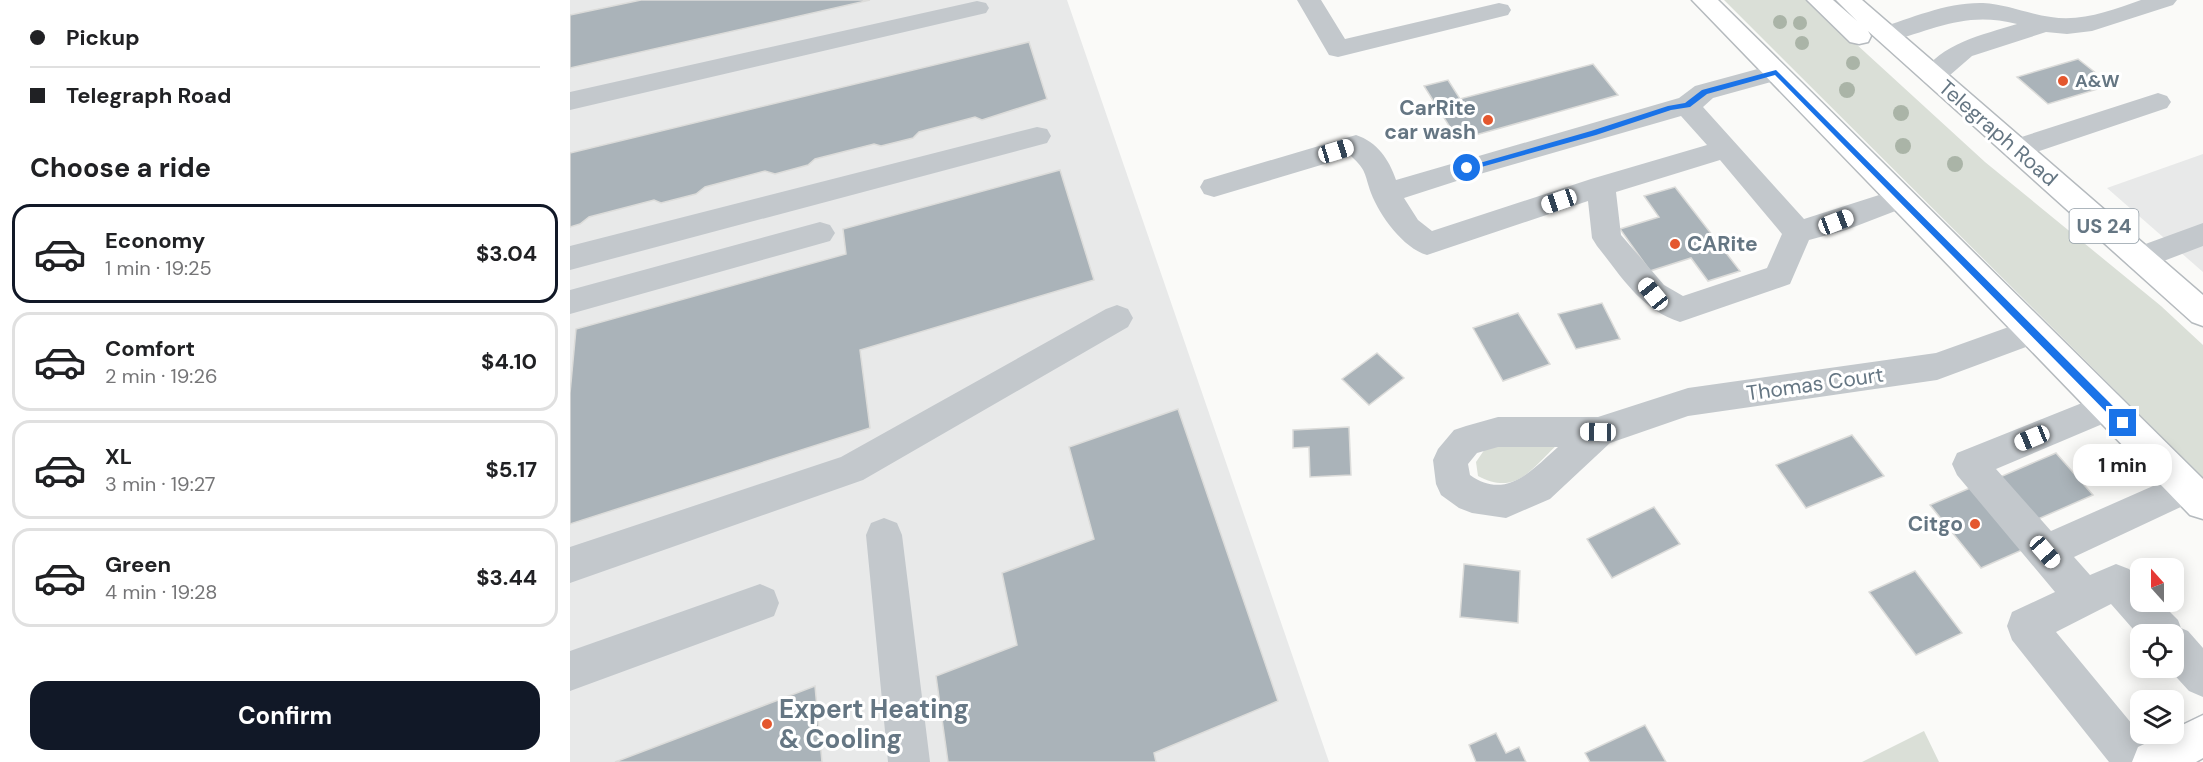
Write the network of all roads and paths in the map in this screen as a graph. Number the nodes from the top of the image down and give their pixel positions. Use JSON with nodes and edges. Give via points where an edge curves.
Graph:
{"nodes":[{"id":1,"x":1310,"y":0,"type":"edge"},
{"id":2,"x":1704,"y":0,"type":"edge"},
{"id":3,"x":1819,"y":0,"type":"edge"},
{"id":4,"x":1848,"y":0,"type":"edge"},
{"id":5,"x":2028,"y":0,"type":"edge"},
{"id":6,"x":2165,"y":0,"type":"edge"},
{"id":7,"x":977,"y":8,"type":"dead end"},
{"id":8,"x":1499,"y":10,"type":"dead end"},
{"id":9,"x":2045,"y":23,"type":"junction"},
{"id":10,"x":1888,"y":34,"type":"junction"},
{"id":11,"x":1776,"y":72,"type":"junction"},
{"id":12,"x":1934,"y":76,"type":"junction"},
{"id":13,"x":570,"y":101,"type":"edge"},
{"id":14,"x":2158,"y":102,"type":"dead end"},
{"id":15,"x":1687,"y":106,"type":"junction"},
{"id":16,"x":1037,"y":136,"type":"dead end"},
{"id":17,"x":2016,"y":148,"type":"junction"},
{"id":18,"x":1726,"y":149,"type":"junction"},
{"id":19,"x":1601,"y":186,"type":"junction"},
{"id":20,"x":1214,"y":187,"type":"dead end"},
{"id":21,"x":1386,"y":194,"type":"junction"},
{"id":22,"x":1900,"y":198,"type":"junction"},
{"id":23,"x":1798,"y":232,"type":"junction"},
{"id":24,"x":820,"y":233,"type":"dead end"},
{"id":25,"x":2203,"y":234,"type":"edge"},
{"id":26,"x":2133,"y":251,"type":"junction"},
{"id":27,"x":570,"y":258,"type":"edge"},
{"id":28,"x":570,"y":302,"type":"edge"},
{"id":29,"x":2203,"y":313,"type":"edge"},
{"id":30,"x":1117,"y":318,"type":"dead end"},
{"id":31,"x":2031,"y":332,"type":"junction"},
{"id":32,"x":2107,"y":407,"type":"junction"},
{"id":33,"x":1598,"y":432,"type":"dead end"},
{"id":34,"x":2195,"y":495,"type":"edge"},
{"id":35,"x":884,"y":535,"type":"dead end"},
{"id":36,"x":2045,"y":552,"type":"junction"},
{"id":37,"x":570,"y":565,"type":"edge"},
{"id":38,"x":2084,"y":597,"type":"junction"},
{"id":39,"x":760,"y":603,"type":"dead end"},
{"id":40,"x":2155,"y":624,"type":"edge"},
{"id":41,"x":2184,"y":656,"type":"edge"},
{"id":42,"x":570,"y":671,"type":"edge"},
{"id":43,"x":2203,"y":677,"type":"edge"},
{"id":44,"x":2203,"y":736,"type":"edge"},
{"id":45,"x":909,"y":762,"type":"edge"},
{"id":46,"x":2136,"y":762,"type":"edge"},
{"id":47,"x":2153,"y":762,"type":"edge"}],
"edges":[{"from":1,"to":8,"type":"street","via":[[1338,49]]},
{"from":2,"to":11,"type":"main road"},
{"from":3,"to":26,"type":"main road","via":[[1986,151],[2079,225]]},
{"from":4,"to":10,"type":"main road","name":"Telegraph Road","number":"US 24"},
{"from":5,"to":9,"type":"street"},
{"from":6,"to":9,"type":"street","via":[[2090,24]]},
{"from":7,"to":13,"type":"street"},
{"from":9,"to":10,"type":"street","via":[[1976,10]]},
{"from":9,"to":12,"type":"street","via":[[1963,50]]},
{"from":10,"to":12,"type":"main road","name":"Telegraph Road","number":"US 24"},
{"from":11,"to":15,"type":"street","via":[[1704,92]]},
{"from":11,"to":22,"type":"main road"},
{"from":12,"to":17,"type":"main road","name":"Telegraph Road","number":"US 24"},
{"from":14,"to":17,"type":"street"},
{"from":15,"to":18,"type":"street"},
{"from":15,"to":21,"type":"street"},
{"from":16,"to":27,"type":"street"},
{"from":17,"to":26,"type":"main road","name":"Telegraph Road","number":"US 24"},
{"from":18,"to":19,"type":"street"},
{"from":18,"to":23,"type":"street"},
{"from":19,"to":21,"type":"street","via":[[1427,244],[1408,228]]},
{"from":19,"to":23,"type":"street","via":[[1607,238],[1653,294],[1680,310],[1779,276]]},
{"from":20,"to":21,"type":"street","via":[[1356,145],[1377,164]]},
{"from":22,"to":23,"type":"street"},
{"from":22,"to":31,"type":"main road"},
{"from":24,"to":28,"type":"street"},
{"from":25,"to":26,"type":"street"},
{"from":26,"to":29,"type":"main road","name":"Telegraph Road","number":"US 24"},
{"from":30,"to":37,"type":"street","via":[[851,469]]},
{"from":31,"to":32,"type":"main road"},
{"from":31,"to":33,"type":"street","name":"Thomas Court","via":[[1937,366],[1688,402]]},
{"from":32,"to":34,"type":"main road"},
{"from":32,"to":36,"type":"street","via":[[1969,464]]},
{"from":34,"to":36,"type":"street"},
{"from":35,"to":45,"type":"street"},
{"from":36,"to":38,"type":"street"},
{"from":38,"to":40,"type":"street","via":[[2115,582]]},
{"from":38,"to":46,"type":"street","via":[[2026,626]]},
{"from":39,"to":42,"type":"street"},
{"from":41,"to":43,"type":"street"},
{"from":44,"to":47,"type":"main road"}]}
